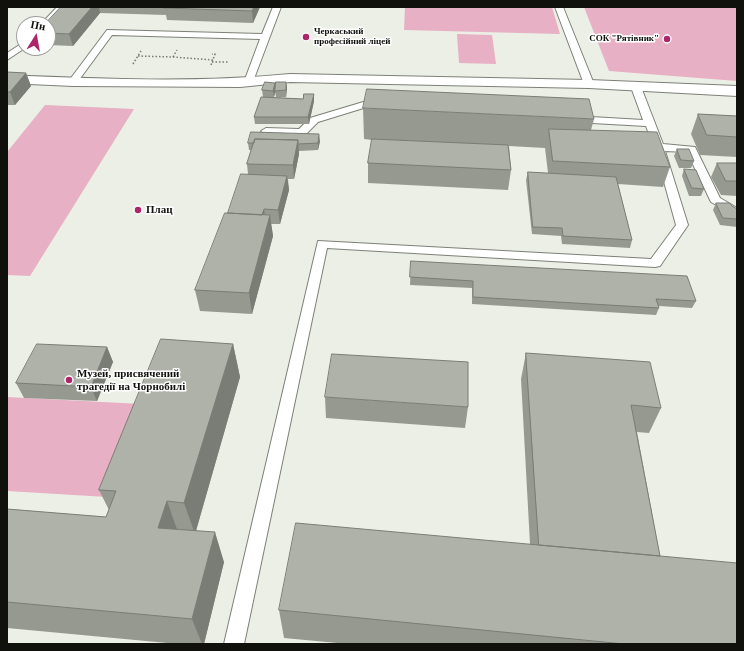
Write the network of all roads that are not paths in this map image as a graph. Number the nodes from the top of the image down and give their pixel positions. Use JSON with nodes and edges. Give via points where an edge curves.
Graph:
{"nodes":[{"id":1,"x":62,"y":7,"type":"edge"},
{"id":2,"x":277,"y":7,"type":"edge"},
{"id":3,"x":560,"y":7,"type":"edge"},
{"id":4,"x":53,"y":16,"type":"edge"},
{"id":5,"x":265,"y":37,"type":"junction"},
{"id":6,"x":16,"y":51,"type":"edge"},
{"id":7,"x":7,"y":57,"type":"edge"},
{"id":8,"x":7,"y":79,"type":"edge"},
{"id":9,"x":381,"y":79,"type":"junction"},
{"id":10,"x":72,"y":82,"type":"junction"},
{"id":11,"x":249,"y":82,"type":"junction"},
{"id":12,"x":589,"y":84,"type":"junction"},
{"id":13,"x":636,"y":87,"type":"junction"},
{"id":14,"x":737,"y":91,"type":"edge"},
{"id":15,"x":563,"y":119,"type":"edge"},
{"id":16,"x":649,"y":122,"type":"junction"},
{"id":17,"x":266,"y":131,"type":"edge"},
{"id":18,"x":659,"y":147,"type":"junction"},
{"id":19,"x":737,"y":213,"type":"edge"},
{"id":20,"x":234,"y":644,"type":"edge"}],
"edges":[{"from":1,"to":4,"type":"lane"},
{"from":2,"to":5,"type":"lane"},
{"from":3,"to":12,"type":"lane"},
{"from":5,"to":10,"type":"lane","via":[[110,32]]},
{"from":5,"to":11,"type":"lane"},
{"from":6,"to":7,"type":"lane"},
{"from":8,"to":10,"type":"street"},
{"from":9,"to":11,"type":"street","via":[[290,78]]},
{"from":9,"to":12,"type":"street"},
{"from":9,"to":17,"type":"lane","via":[[384,101],[314,120],[302,132]]},
{"from":10,"to":11,"type":"street"},
{"from":12,"to":13,"type":"street"},
{"from":13,"to":14,"type":"street"},
{"from":13,"to":16,"type":"lane"},
{"from":15,"to":16,"type":"lane"},
{"from":16,"to":18,"type":"lane"},
{"from":18,"to":19,"type":"lane","via":[[691,149],[716,200]]},
{"from":18,"to":20,"type":"lane","via":[[682,225],[655,263],[322,244]]}]}
